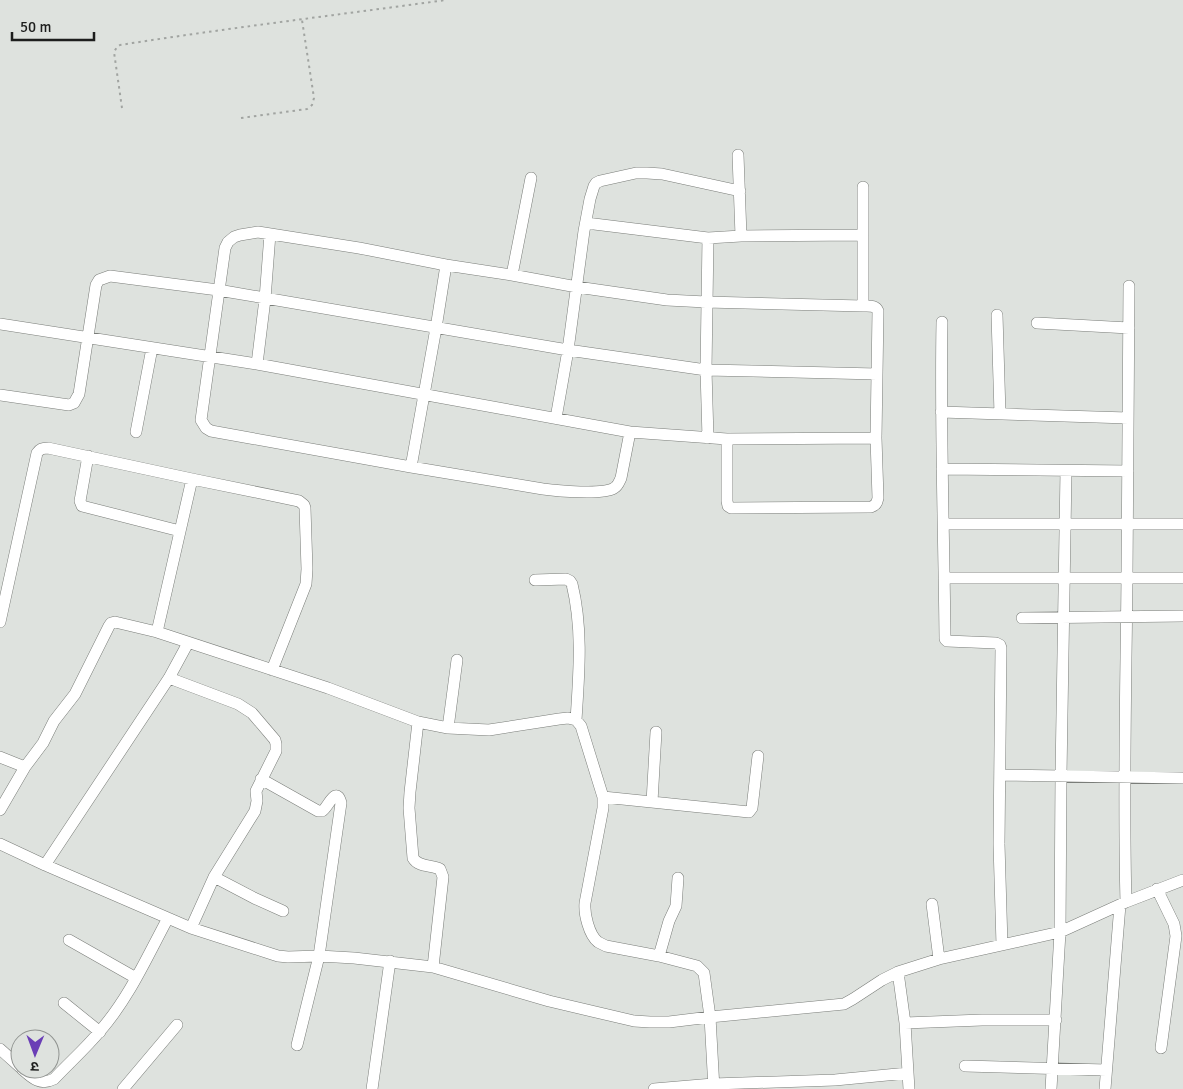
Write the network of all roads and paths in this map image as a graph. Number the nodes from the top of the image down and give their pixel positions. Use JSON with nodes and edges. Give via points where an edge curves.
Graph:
{"nodes":[{"id":1,"x":446,"y":0,"type":"edge"},
{"id":2,"x":302,"y":20,"type":"junction"},
{"id":3,"x":122,"y":108,"type":"dead end"},
{"id":4,"x":241,"y":118,"type":"dead end"},
{"id":5,"x":738,"y":155,"type":"dead end"},
{"id":6,"x":531,"y":178,"type":"dead end"},
{"id":7,"x":863,"y":187,"type":"dead end"},
{"id":8,"x":740,"y":190,"type":"junction"},
{"id":9,"x":586,"y":223,"type":"junction"},
{"id":10,"x":270,"y":234,"type":"junction"},
{"id":11,"x":863,"y":235,"type":"junction"},
{"id":12,"x":741,"y":236,"type":"junction"},
{"id":13,"x":708,"y":238,"type":"junction"},
{"id":14,"x":446,"y":266,"type":"junction"},
{"id":15,"x":512,"y":275,"type":"junction"},
{"id":16,"x":1129,"y":286,"type":"dead end"},
{"id":17,"x":577,"y":287,"type":"junction"},
{"id":18,"x":218,"y":290,"type":"junction"},
{"id":19,"x":265,"y":298,"type":"junction"},
{"id":20,"x":706,"y":302,"type":"junction"},
{"id":21,"x":863,"y":306,"type":"junction"},
{"id":22,"x":997,"y":315,"type":"dead end"},
{"id":23,"x":942,"y":322,"type":"dead end"},
{"id":24,"x":1037,"y":323,"type":"dead end"},
{"id":25,"x":0,"y":324,"type":"edge"},
{"id":26,"x":436,"y":328,"type":"junction"},
{"id":27,"x":1129,"y":328,"type":"junction"},
{"id":28,"x":88,"y":337,"type":"junction"},
{"id":29,"x":152,"y":348,"type":"junction"},
{"id":30,"x":568,"y":350,"type":"junction"},
{"id":31,"x":209,"y":357,"type":"junction"},
{"id":32,"x":257,"y":364,"type":"junction"},
{"id":33,"x":706,"y":370,"type":"junction"},
{"id":34,"x":877,"y":374,"type":"junction"},
{"id":35,"x":0,"y":395,"type":"edge"},
{"id":36,"x":424,"y":395,"type":"junction"},
{"id":37,"x":941,"y":412,"type":"junction"},
{"id":38,"x":1000,"y":414,"type":"junction"},
{"id":39,"x":556,"y":418,"type":"junction"},
{"id":40,"x":1128,"y":418,"type":"junction"},
{"id":41,"x":136,"y":432,"type":"dead end"},
{"id":42,"x":630,"y":432,"type":"junction"},
{"id":43,"x":708,"y":438,"type":"junction"},
{"id":44,"x":876,"y":438,"type":"junction"},
{"id":45,"x":728,"y":440,"type":"junction"},
{"id":46,"x":88,"y":456,"type":"junction"},
{"id":47,"x":411,"y":467,"type":"junction"},
{"id":48,"x":942,"y":469,"type":"junction"},
{"id":49,"x":1066,"y":471,"type":"junction"},
{"id":50,"x":1128,"y":471,"type":"junction"},
{"id":51,"x":192,"y":479,"type":"junction"},
{"id":52,"x":944,"y":524,"type":"junction"},
{"id":53,"x":1183,"y":524,"type":"edge"},
{"id":54,"x":1065,"y":525,"type":"junction"},
{"id":55,"x":1127,"y":525,"type":"junction"},
{"id":56,"x":180,"y":532,"type":"junction"},
{"id":57,"x":944,"y":578,"type":"junction"},
{"id":58,"x":1127,"y":578,"type":"junction"},
{"id":59,"x":1183,"y":578,"type":"edge"},
{"id":60,"x":1064,"y":579,"type":"junction"},
{"id":61,"x":536,"y":580,"type":"dead end"},
{"id":62,"x":1126,"y":616,"type":"junction"},
{"id":63,"x":1183,"y":616,"type":"edge"},
{"id":64,"x":1022,"y":618,"type":"dead end"},
{"id":65,"x":1063,"y":618,"type":"junction"},
{"id":66,"x":0,"y":622,"type":"edge"},
{"id":67,"x":157,"y":632,"type":"junction"},
{"id":68,"x":188,"y":643,"type":"junction"},
{"id":69,"x":456,"y":660,"type":"dead end"},
{"id":70,"x":272,"y":670,"type":"junction"},
{"id":71,"x":169,"y":678,"type":"junction"},
{"id":72,"x":576,"y":720,"type":"junction"},
{"id":73,"x":418,"y":722,"type":"junction"},
{"id":74,"x":448,"y":728,"type":"junction"},
{"id":75,"x":656,"y":732,"type":"dead end"},
{"id":76,"x":758,"y":756,"type":"dead end"},
{"id":77,"x":0,"y":757,"type":"edge"},
{"id":78,"x":25,"y":767,"type":"junction"},
{"id":79,"x":1000,"y":775,"type":"junction"},
{"id":80,"x":1061,"y":775,"type":"junction"},
{"id":81,"x":1125,"y":776,"type":"junction"},
{"id":82,"x":1183,"y":778,"type":"edge"},
{"id":83,"x":261,"y":779,"type":"junction"},
{"id":84,"x":603,"y":797,"type":"junction"},
{"id":85,"x":652,"y":802,"type":"junction"},
{"id":86,"x":0,"y":810,"type":"edge"},
{"id":87,"x":0,"y":844,"type":"edge"},
{"id":88,"x":45,"y":866,"type":"junction"},
{"id":89,"x":214,"y":877,"type":"junction"},
{"id":90,"x":678,"y":878,"type":"dead end"},
{"id":91,"x":1183,"y":880,"type":"edge"},
{"id":92,"x":1157,"y":889,"type":"junction"},
{"id":93,"x":1123,"y":903,"type":"junction"},
{"id":94,"x":932,"y":904,"type":"dead end"},
{"id":95,"x":282,"y":911,"type":"dead end"},
{"id":96,"x":168,"y":918,"type":"junction"},
{"id":97,"x":1179,"y":925,"type":"edge"},
{"id":98,"x":191,"y":928,"type":"junction"},
{"id":99,"x":1060,"y":932,"type":"junction"},
{"id":100,"x":69,"y":940,"type":"dead end"},
{"id":101,"x":1002,"y":945,"type":"junction"},
{"id":102,"x":319,"y":956,"type":"junction"},
{"id":103,"x":659,"y":956,"type":"junction"},
{"id":104,"x":939,"y":959,"type":"junction"},
{"id":105,"x":390,"y":961,"type":"junction"},
{"id":106,"x":433,"y":967,"type":"junction"},
{"id":107,"x":898,"y":972,"type":"junction"},
{"id":108,"x":136,"y":978,"type":"junction"},
{"id":109,"x":64,"y":1003,"type":"dead end"},
{"id":110,"x":710,"y":1017,"type":"junction"},
{"id":111,"x":1056,"y":1020,"type":"junction"},
{"id":112,"x":905,"y":1023,"type":"junction"},
{"id":113,"x":177,"y":1025,"type":"dead end"},
{"id":114,"x":100,"y":1032,"type":"junction"},
{"id":115,"x":297,"y":1045,"type":"dead end"},
{"id":116,"x":1161,"y":1048,"type":"dead end"},
{"id":117,"x":0,"y":1049,"type":"edge"},
{"id":118,"x":10,"y":1058,"type":"edge"},
{"id":119,"x":965,"y":1066,"type":"dead end"},
{"id":120,"x":1052,"y":1068,"type":"junction"},
{"id":121,"x":1106,"y":1070,"type":"junction"},
{"id":122,"x":60,"y":1073,"type":"edge"},
{"id":123,"x":908,"y":1073,"type":"junction"},
{"id":124,"x":36,"y":1079,"type":"edge"},
{"id":125,"x":54,"y":1079,"type":"edge"},
{"id":126,"x":836,"y":1084,"type":"edge"},
{"id":127,"x":713,"y":1086,"type":"edge"},
{"id":128,"x":123,"y":1089,"type":"edge"},
{"id":129,"x":372,"y":1089,"type":"edge"},
{"id":130,"x":654,"y":1089,"type":"edge"},
{"id":131,"x":909,"y":1089,"type":"edge"},
{"id":132,"x":1051,"y":1089,"type":"edge"},
{"id":133,"x":1105,"y":1089,"type":"edge"}],
"edges":[{"from":1,"to":2,"type":"path"},
{"from":2,"to":3,"type":"path","via":[[120,45],[114,52]]},
{"from":2,"to":4,"type":"path","via":[[314,98],[312,105],[307,109]]},
{"from":5,"to":8,"type":"street"},
{"from":6,"to":15,"type":"street"},
{"from":7,"to":11,"type":"street"},
{"from":8,"to":9,"type":"street","via":[[662,174],[636,173],[596,183]]},
{"from":8,"to":12,"type":"street"},
{"from":9,"to":13,"type":"street"},
{"from":9,"to":17,"type":"street"},
{"from":10,"to":14,"type":"street"},
{"from":10,"to":18,"type":"street","via":[[240,235],[228,242]]},
{"from":10,"to":19,"type":"street"},
{"from":11,"to":12,"type":"street"},
{"from":11,"to":21,"type":"street"},
{"from":12,"to":13,"type":"street"},
{"from":13,"to":20,"type":"street"},
{"from":14,"to":15,"type":"street"},
{"from":14,"to":26,"type":"street"},
{"from":15,"to":17,"type":"street"},
{"from":16,"to":27,"type":"street"},
{"from":17,"to":20,"type":"street","via":[[667,300]]},
{"from":17,"to":30,"type":"street"},
{"from":18,"to":19,"type":"street"},
{"from":18,"to":28,"type":"street","via":[[110,276],[102,278],[96,285]]},
{"from":18,"to":31,"type":"street"},
{"from":19,"to":26,"type":"street"},
{"from":19,"to":32,"type":"street"},
{"from":20,"to":21,"type":"street"},
{"from":20,"to":33,"type":"street"},
{"from":21,"to":34,"type":"street","via":[[875,307],[878,311]]},
{"from":22,"to":38,"type":"street"},
{"from":23,"to":37,"type":"street"},
{"from":24,"to":27,"type":"street"},
{"from":25,"to":28,"type":"street"},
{"from":26,"to":30,"type":"street"},
{"from":26,"to":36,"type":"street"},
{"from":27,"to":40,"type":"street"},
{"from":28,"to":29,"type":"street"},
{"from":28,"to":35,"type":"street","via":[[79,394],[74,403],[69,405]]},
{"from":29,"to":31,"type":"street"},
{"from":29,"to":41,"type":"street"},
{"from":30,"to":33,"type":"street"},
{"from":30,"to":39,"type":"street"},
{"from":31,"to":32,"type":"street"},
{"from":31,"to":47,"type":"street","via":[[201,420],[211,431]]},
{"from":32,"to":36,"type":"street"},
{"from":33,"to":34,"type":"street"},
{"from":33,"to":43,"type":"street"},
{"from":34,"to":44,"type":"street"},
{"from":36,"to":39,"type":"street"},
{"from":36,"to":47,"type":"street"},
{"from":37,"to":38,"type":"street"},
{"from":37,"to":48,"type":"street"},
{"from":38,"to":40,"type":"street"},
{"from":39,"to":42,"type":"street"},
{"from":40,"to":50,"type":"street"},
{"from":42,"to":43,"type":"street"},
{"from":42,"to":47,"type":"street","via":[[621,478],[614,489],[606,492],[551,490]]},
{"from":43,"to":45,"type":"street"},
{"from":44,"to":45,"type":"street"},
{"from":44,"to":45,"type":"street","via":[[877,503],[861,508],[731,508],[727,501]]},
{"from":46,"to":51,"type":"street"},
{"from":46,"to":56,"type":"street","via":[[80,501],[82,506]]},
{"from":46,"to":66,"type":"street","via":[[48,448],[37,453]]},
{"from":48,"to":49,"type":"street"},
{"from":48,"to":52,"type":"street"},
{"from":49,"to":50,"type":"street"},
{"from":49,"to":54,"type":"street"},
{"from":50,"to":55,"type":"street"},
{"from":51,"to":56,"type":"street"},
{"from":51,"to":70,"type":"street","via":[[304,504],[306,584]]},
{"from":52,"to":54,"type":"street"},
{"from":52,"to":57,"type":"street"},
{"from":53,"to":55,"type":"street"},
{"from":54,"to":55,"type":"street"},
{"from":54,"to":60,"type":"street"},
{"from":55,"to":58,"type":"street"},
{"from":56,"to":67,"type":"street"},
{"from":57,"to":60,"type":"street"},
{"from":57,"to":79,"type":"street","via":[[945,640],[996,643],[1001,648]]},
{"from":58,"to":59,"type":"street"},
{"from":58,"to":60,"type":"street"},
{"from":58,"to":62,"type":"street"},
{"from":60,"to":65,"type":"street"},
{"from":61,"to":72,"type":"street","via":[[566,579],[572,584],[580,652]]},
{"from":62,"to":63,"type":"street"},
{"from":62,"to":65,"type":"street"},
{"from":62,"to":81,"type":"street"},
{"from":64,"to":65,"type":"street"},
{"from":65,"to":80,"type":"street"},
{"from":67,"to":68,"type":"street"},
{"from":67,"to":78,"type":"street","via":[[111,623],[75,694]]},
{"from":68,"to":70,"type":"street"},
{"from":68,"to":71,"type":"street"},
{"from":69,"to":74,"type":"street"},
{"from":70,"to":73,"type":"street"},
{"from":71,"to":83,"type":"street","via":[[238,704],[252,713],[276,744],[276,751]]},
{"from":71,"to":88,"type":"street"},
{"from":72,"to":74,"type":"street","via":[[559,719],[489,730]]},
{"from":72,"to":84,"type":"street","via":[[581,726]]},
{"from":73,"to":74,"type":"street"},
{"from":73,"to":106,"type":"street","via":[[409,808],[413,858],[418,864],[440,869],[443,877]]},
{"from":75,"to":85,"type":"street"},
{"from":76,"to":85,"type":"street","via":[[749,812]]},
{"from":77,"to":78,"type":"street"},
{"from":78,"to":86,"type":"street"},
{"from":79,"to":80,"type":"street"},
{"from":79,"to":101,"type":"street"},
{"from":80,"to":81,"type":"street"},
{"from":80,"to":99,"type":"street"},
{"from":81,"to":82,"type":"street"},
{"from":81,"to":93,"type":"street"},
{"from":83,"to":89,"type":"street","via":[[256,791],[255,811]]},
{"from":83,"to":102,"type":"street","via":[[314,810],[324,810],[332,798],[340,799]]},
{"from":84,"to":85,"type":"street"},
{"from":84,"to":103,"type":"street","via":[[585,902],[586,919],[599,943]]},
{"from":87,"to":88,"type":"street"},
{"from":88,"to":96,"type":"street"},
{"from":89,"to":95,"type":"street"},
{"from":89,"to":98,"type":"street"},
{"from":90,"to":103,"type":"street","via":[[676,906]]},
{"from":91,"to":92,"type":"street"},
{"from":92,"to":93,"type":"street"},
{"from":92,"to":97,"type":"street"},
{"from":93,"to":99,"type":"street"},
{"from":93,"to":121,"type":"street"},
{"from":94,"to":104,"type":"street"},
{"from":96,"to":98,"type":"street"},
{"from":96,"to":108,"type":"street"},
{"from":97,"to":116,"type":"street"},
{"from":98,"to":102,"type":"street","via":[[278,956]]},
{"from":99,"to":101,"type":"street"},
{"from":99,"to":111,"type":"street"},
{"from":100,"to":108,"type":"street"},
{"from":101,"to":104,"type":"street"},
{"from":102,"to":105,"type":"street"},
{"from":102,"to":115,"type":"street"},
{"from":103,"to":110,"type":"street","via":[[701,969],[706,978]]},
{"from":104,"to":107,"type":"street"},
{"from":105,"to":106,"type":"street"},
{"from":105,"to":129,"type":"street"},
{"from":106,"to":110,"type":"street","via":[[634,1021],[669,1022]]},
{"from":107,"to":110,"type":"street","via":[[840,1005]]},
{"from":107,"to":112,"type":"street"},
{"from":108,"to":114,"type":"street"},
{"from":109,"to":114,"type":"street"},
{"from":110,"to":127,"type":"street"},
{"from":111,"to":112,"type":"street"},
{"from":111,"to":120,"type":"street"},
{"from":112,"to":123,"type":"street"},
{"from":113,"to":128,"type":"street"},
{"from":114,"to":122,"type":"street"},
{"from":117,"to":118,"type":"street"},
{"from":119,"to":120,"type":"street"},
{"from":120,"to":121,"type":"street"},
{"from":120,"to":132,"type":"street"},
{"from":121,"to":133,"type":"street"},
{"from":123,"to":126,"type":"street"},
{"from":123,"to":131,"type":"street"},
{"from":124,"to":125,"type":"street","via":[[45,1082]]},
{"from":126,"to":127,"type":"street"},
{"from":127,"to":130,"type":"street"}]}
